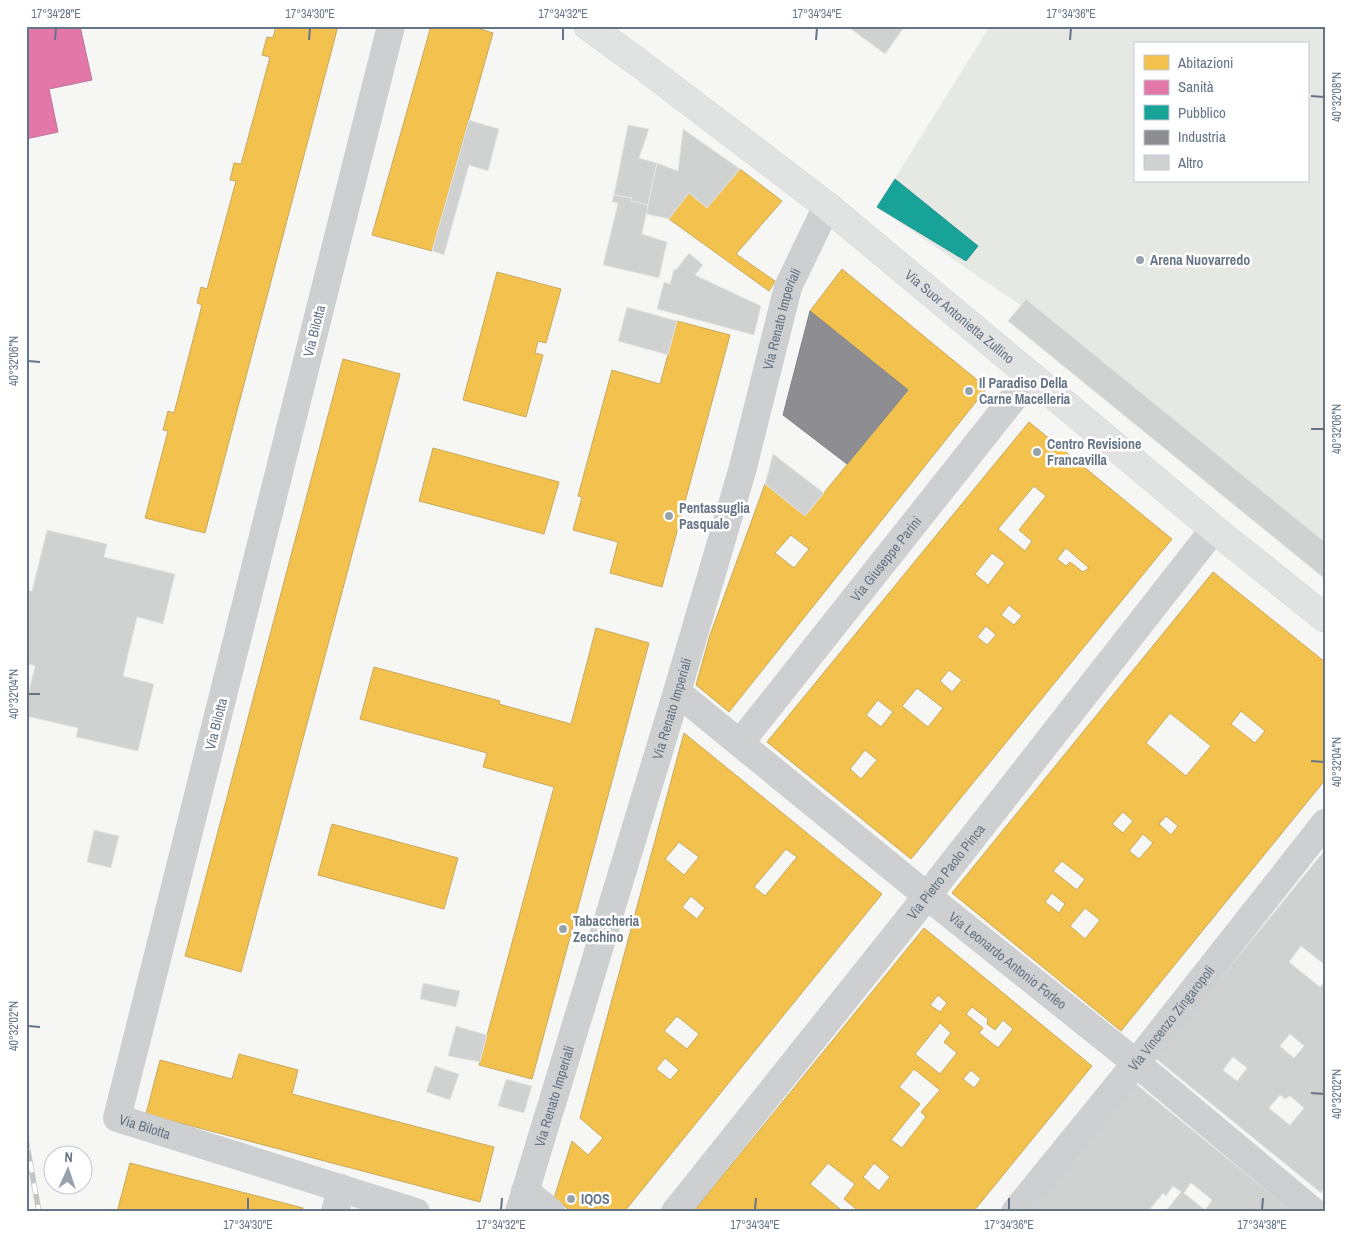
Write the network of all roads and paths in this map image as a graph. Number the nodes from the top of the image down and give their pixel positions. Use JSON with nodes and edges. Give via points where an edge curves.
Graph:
{"nodes":[{"id":1,"x":391,"y":26,"type":"edge"},
{"id":2,"x":588,"y":26,"type":"edge"},
{"id":3,"x":827,"y":206,"type":"junction"},
{"id":4,"x":1032,"y":376,"type":"junction"},
{"id":5,"x":1214,"y":529,"type":"junction"},
{"id":6,"x":1325,"y":618,"type":"edge"},
{"id":7,"x":678,"y":692,"type":"junction"},
{"id":8,"x":740,"y":743,"type":"junction"},
{"id":9,"x":1325,"y":823,"type":"edge"},
{"id":10,"x":927,"y":896,"type":"junction"},
{"id":11,"x":1136,"y":1063,"type":"junction"},
{"id":12,"x":338,"y":1200,"type":"edge"},
{"id":13,"x":522,"y":1201,"type":"edge"},
{"id":14,"x":416,"y":1212,"type":"edge"},
{"id":15,"x":551,"y":1212,"type":"edge"},
{"id":16,"x":675,"y":1212,"type":"edge"},
{"id":17,"x":1015,"y":1212,"type":"edge"},
{"id":18,"x":1314,"y":1212,"type":"edge"}],
"edges":[{"from":1,"to":12,"type":"street","name":"Via Bilotta","via":[[117,1118]]},
{"from":2,"to":3,"type":"main road","name":"Via Suor Antonietta Zullino"},
{"from":3,"to":4,"type":"main road","name":"Via Suor Antonietta Zullino"},
{"from":3,"to":7,"type":"street","name":"Via Renato Imperiali","via":[[788,287],[742,471]]},
{"from":4,"to":5,"type":"main road","name":"Via Suor Antonietta Zullino"},
{"from":4,"to":8,"type":"street","name":"Via Giuseppe Parini"},
{"from":5,"to":6,"type":"main road","name":"Via Suor Antonietta Zullino"},
{"from":5,"to":10,"type":"street","name":"Via Pietro Paolo Pinca"},
{"from":7,"to":8,"type":"street","name":"Via Leonardo Antonio Forleo"},
{"from":7,"to":13,"type":"street","name":"Via Renato Imperiali"},
{"from":8,"to":10,"type":"street","name":"Via Leonardo Antonio Forleo"},
{"from":9,"to":11,"type":"street","name":"Via Vincenzo Zingaropoli"},
{"from":10,"to":11,"type":"street","name":"Via Leonardo Antonio Forleo"},
{"from":10,"to":16,"type":"street","name":"Via Pietro Paolo Pinca"},
{"from":11,"to":17,"type":"street","name":"Via Vincenzo Zingaropoli"},
{"from":11,"to":18,"type":"street","name":"Via Leonardo Antonio Forleo"},
{"from":12,"to":14,"type":"street","name":"Via Bilotta"},
{"from":13,"to":15,"type":"street"}]}
